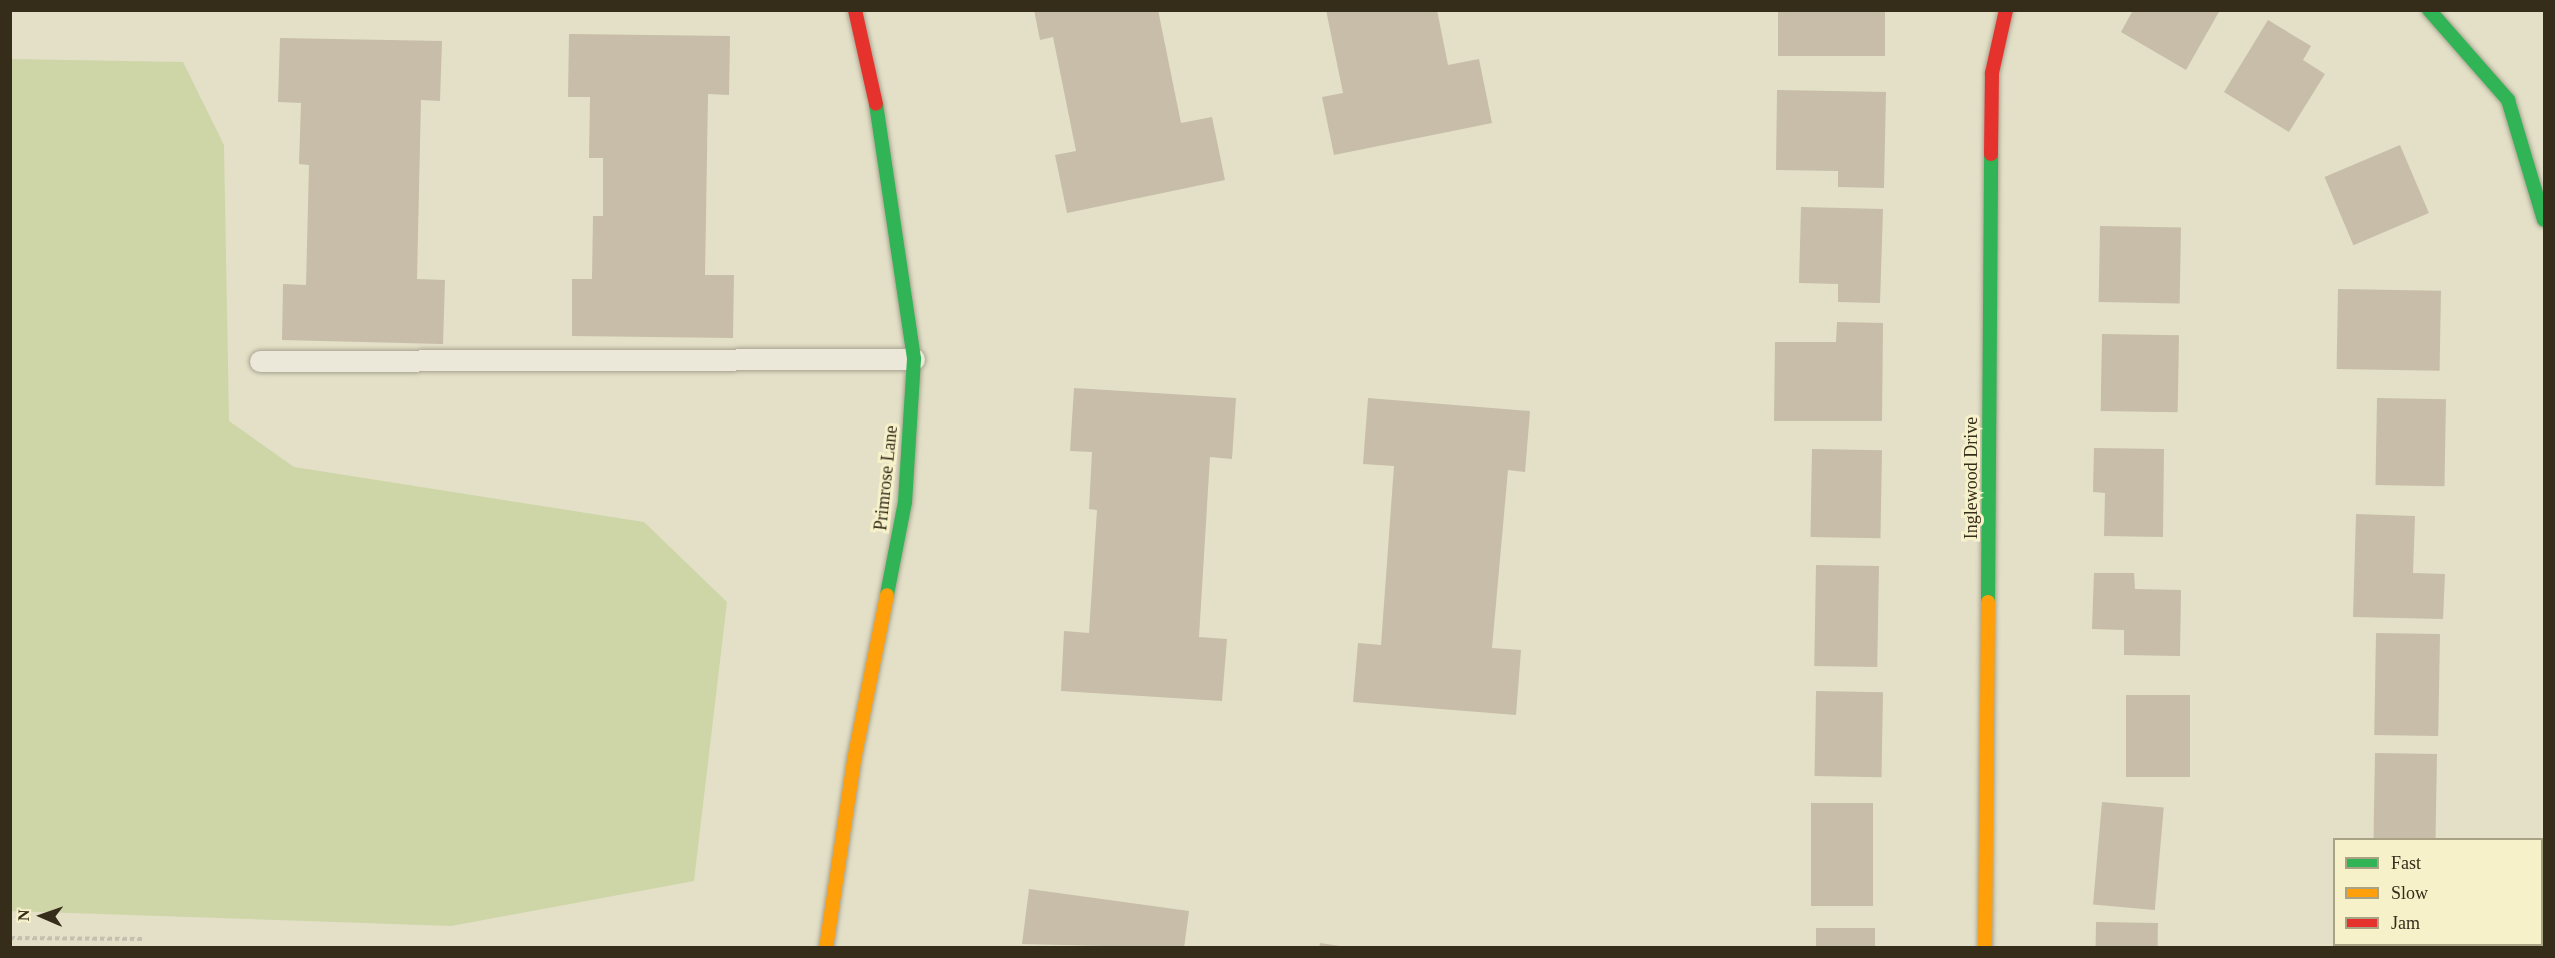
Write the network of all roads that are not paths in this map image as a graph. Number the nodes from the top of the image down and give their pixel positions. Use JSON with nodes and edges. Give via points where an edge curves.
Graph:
{"nodes":[{"id":1,"x":855,"y":10,"type":"edge"},
{"id":2,"x":2006,"y":10,"type":"edge"},
{"id":3,"x":2429,"y":10,"type":"edge"},
{"id":4,"x":2544,"y":220,"type":"edge"},
{"id":5,"x":914,"y":359,"type":"junction"},
{"id":6,"x":260,"y":361,"type":"dead end"},
{"id":7,"x":826,"y":948,"type":"edge"},
{"id":8,"x":1985,"y":948,"type":"edge"}],
"edges":[{"from":1,"to":5,"type":"street","name":"Primrose Lane","via":[[886,149]]},
{"from":2,"to":8,"type":"street","name":"Inglewood Drive","via":[[1992,73]]},
{"from":3,"to":4,"type":"street","via":[[2508,100]]},
{"from":5,"to":6,"type":"lane"},
{"from":5,"to":7,"type":"street","name":"Primrose Lane","via":[[905,502],[854,760]]}]}
